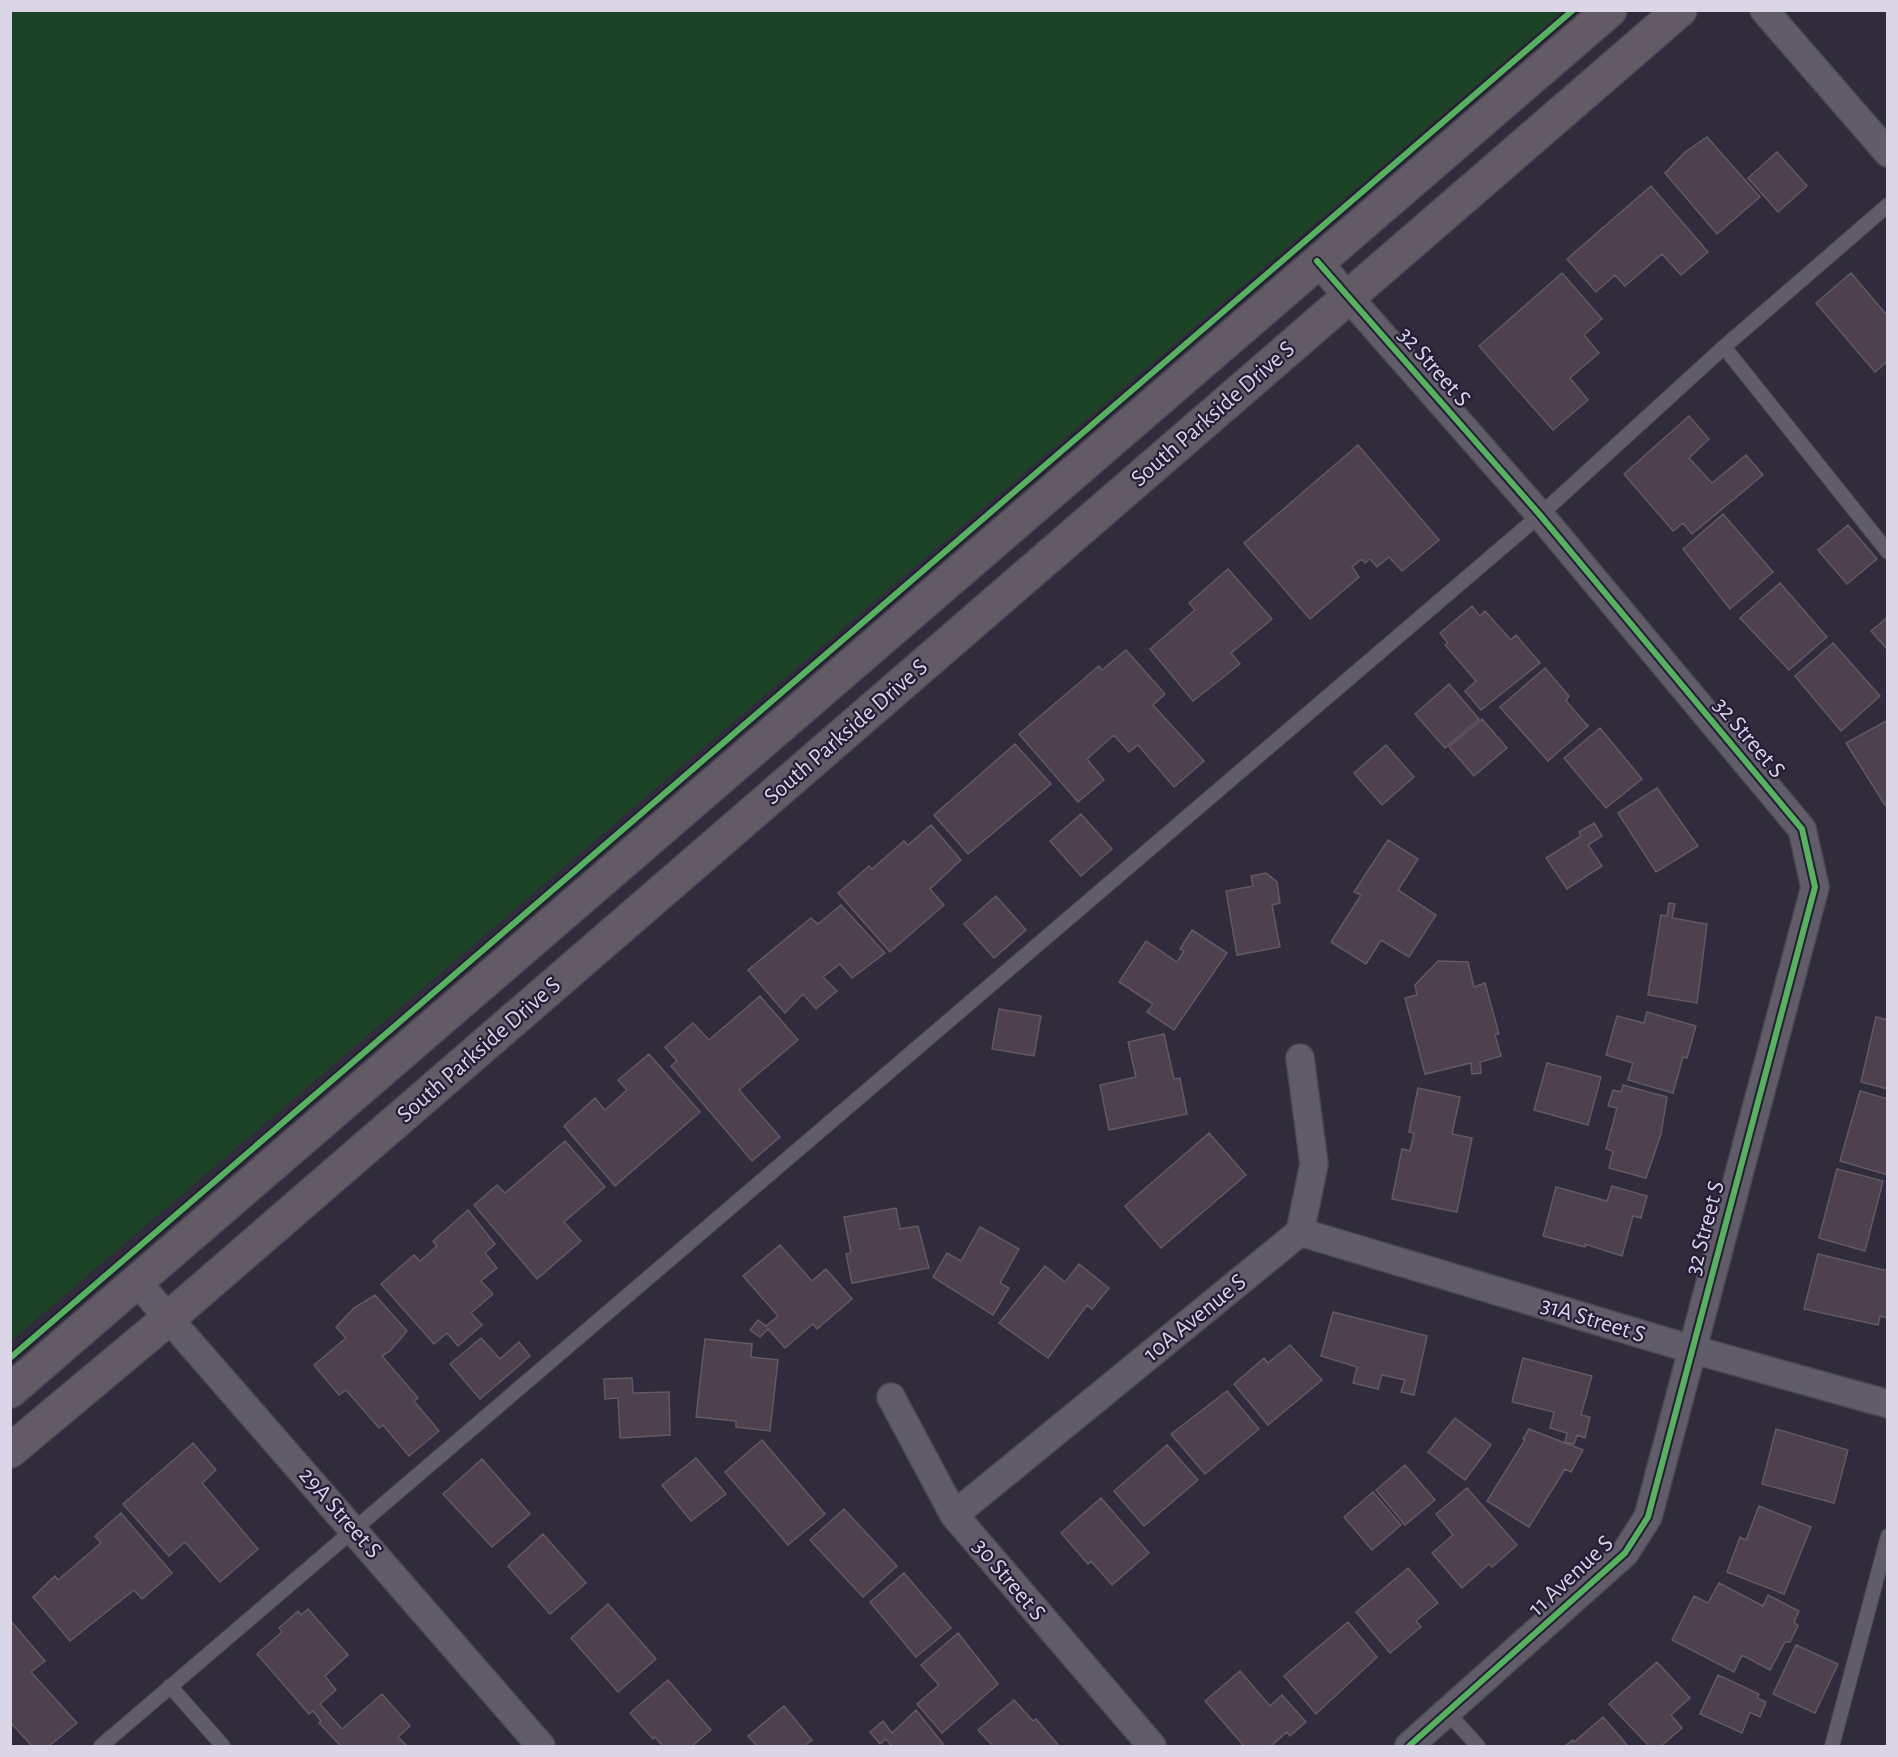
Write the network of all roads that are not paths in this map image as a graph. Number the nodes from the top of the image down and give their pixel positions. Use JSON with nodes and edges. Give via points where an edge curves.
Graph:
{"nodes":[{"id":1,"x":1610,"y":10,"type":"edge"},
{"id":2,"x":1680,"y":10,"type":"edge"},
{"id":3,"x":1764,"y":10,"type":"edge"},
{"id":4,"x":1887,"y":153,"type":"edge"},
{"id":5,"x":1887,"y":205,"type":"edge"},
{"id":6,"x":1317,"y":261,"type":"junction"},
{"id":7,"x":1348,"y":297,"type":"junction"},
{"id":8,"x":1724,"y":347,"type":"junction"},
{"id":9,"x":1540,"y":515,"type":"junction"},
{"id":10,"x":1887,"y":552,"type":"edge"},
{"id":11,"x":1300,"y":1058,"type":"dead end"},
{"id":12,"x":1300,"y":1232,"type":"junction"},
{"id":13,"x":137,"y":1282,"type":"junction"},
{"id":14,"x":169,"y":1318,"type":"junction"},
{"id":15,"x":1691,"y":1349,"type":"junction"},
{"id":16,"x":10,"y":1391,"type":"edge"},
{"id":17,"x":891,"y":1397,"type":"dead end"},
{"id":18,"x":1887,"y":1404,"type":"edge"},
{"id":19,"x":10,"y":1451,"type":"edge"},
{"id":20,"x":954,"y":1515,"type":"junction"},
{"id":21,"x":354,"y":1529,"type":"junction"},
{"id":22,"x":1887,"y":1536,"type":"edge"},
{"id":23,"x":170,"y":1686,"type":"junction"},
{"id":24,"x":1447,"y":1712,"type":"junction"},
{"id":25,"x":101,"y":1746,"type":"edge"},
{"id":26,"x":223,"y":1746,"type":"edge"},
{"id":27,"x":541,"y":1746,"type":"edge"},
{"id":28,"x":1152,"y":1746,"type":"edge"},
{"id":29,"x":1408,"y":1746,"type":"edge"},
{"id":30,"x":1478,"y":1746,"type":"edge"},
{"id":31,"x":1832,"y":1746,"type":"edge"}],
"edges":[{"from":1,"to":6,"type":"main road","name":"South Parkside Drive S"},
{"from":2,"to":7,"type":"main road","name":"South Parkside Drive S"},
{"from":3,"to":4,"type":"street"},
{"from":5,"to":8,"type":"lane"},
{"from":6,"to":7,"type":"street","name":"32 Street S"},
{"from":6,"to":13,"type":"main road","name":"South Parkside Drive S"},
{"from":7,"to":9,"type":"street","name":"32 Street S"},
{"from":7,"to":14,"type":"main road","name":"South Parkside Drive S"},
{"from":8,"to":9,"type":"lane"},
{"from":8,"to":10,"type":"lane"},
{"from":9,"to":15,"type":"street","name":"32 Street S","via":[[1802,829],[1815,887]]},
{"from":9,"to":21,"type":"lane"},
{"from":11,"to":12,"type":"street","via":[[1314,1164]]},
{"from":12,"to":15,"type":"street","name":"31A Street S"},
{"from":12,"to":20,"type":"street","name":"10A Avenue S"},
{"from":13,"to":14,"type":"street","name":"29A Street S"},
{"from":13,"to":16,"type":"main road","name":"South Parkside Drive S"},
{"from":14,"to":19,"type":"main road","name":"South Parkside Drive S"},
{"from":14,"to":21,"type":"street","name":"29A Street S"},
{"from":15,"to":18,"type":"street","name":"31A Street S"},
{"from":15,"to":24,"type":"street","name":"11 Avenue S","via":[[1648,1517],[1625,1553]]},
{"from":17,"to":20,"type":"street","name":"30 Street S"},
{"from":20,"to":28,"type":"street","name":"30 Street S"},
{"from":21,"to":23,"type":"lane"},
{"from":21,"to":27,"type":"street","name":"29A Street S"},
{"from":22,"to":31,"type":"lane"},
{"from":23,"to":25,"type":"lane"},
{"from":23,"to":26,"type":"lane"},
{"from":24,"to":29,"type":"street","name":"11 Avenue S"},
{"from":24,"to":30,"type":"lane"}]}
